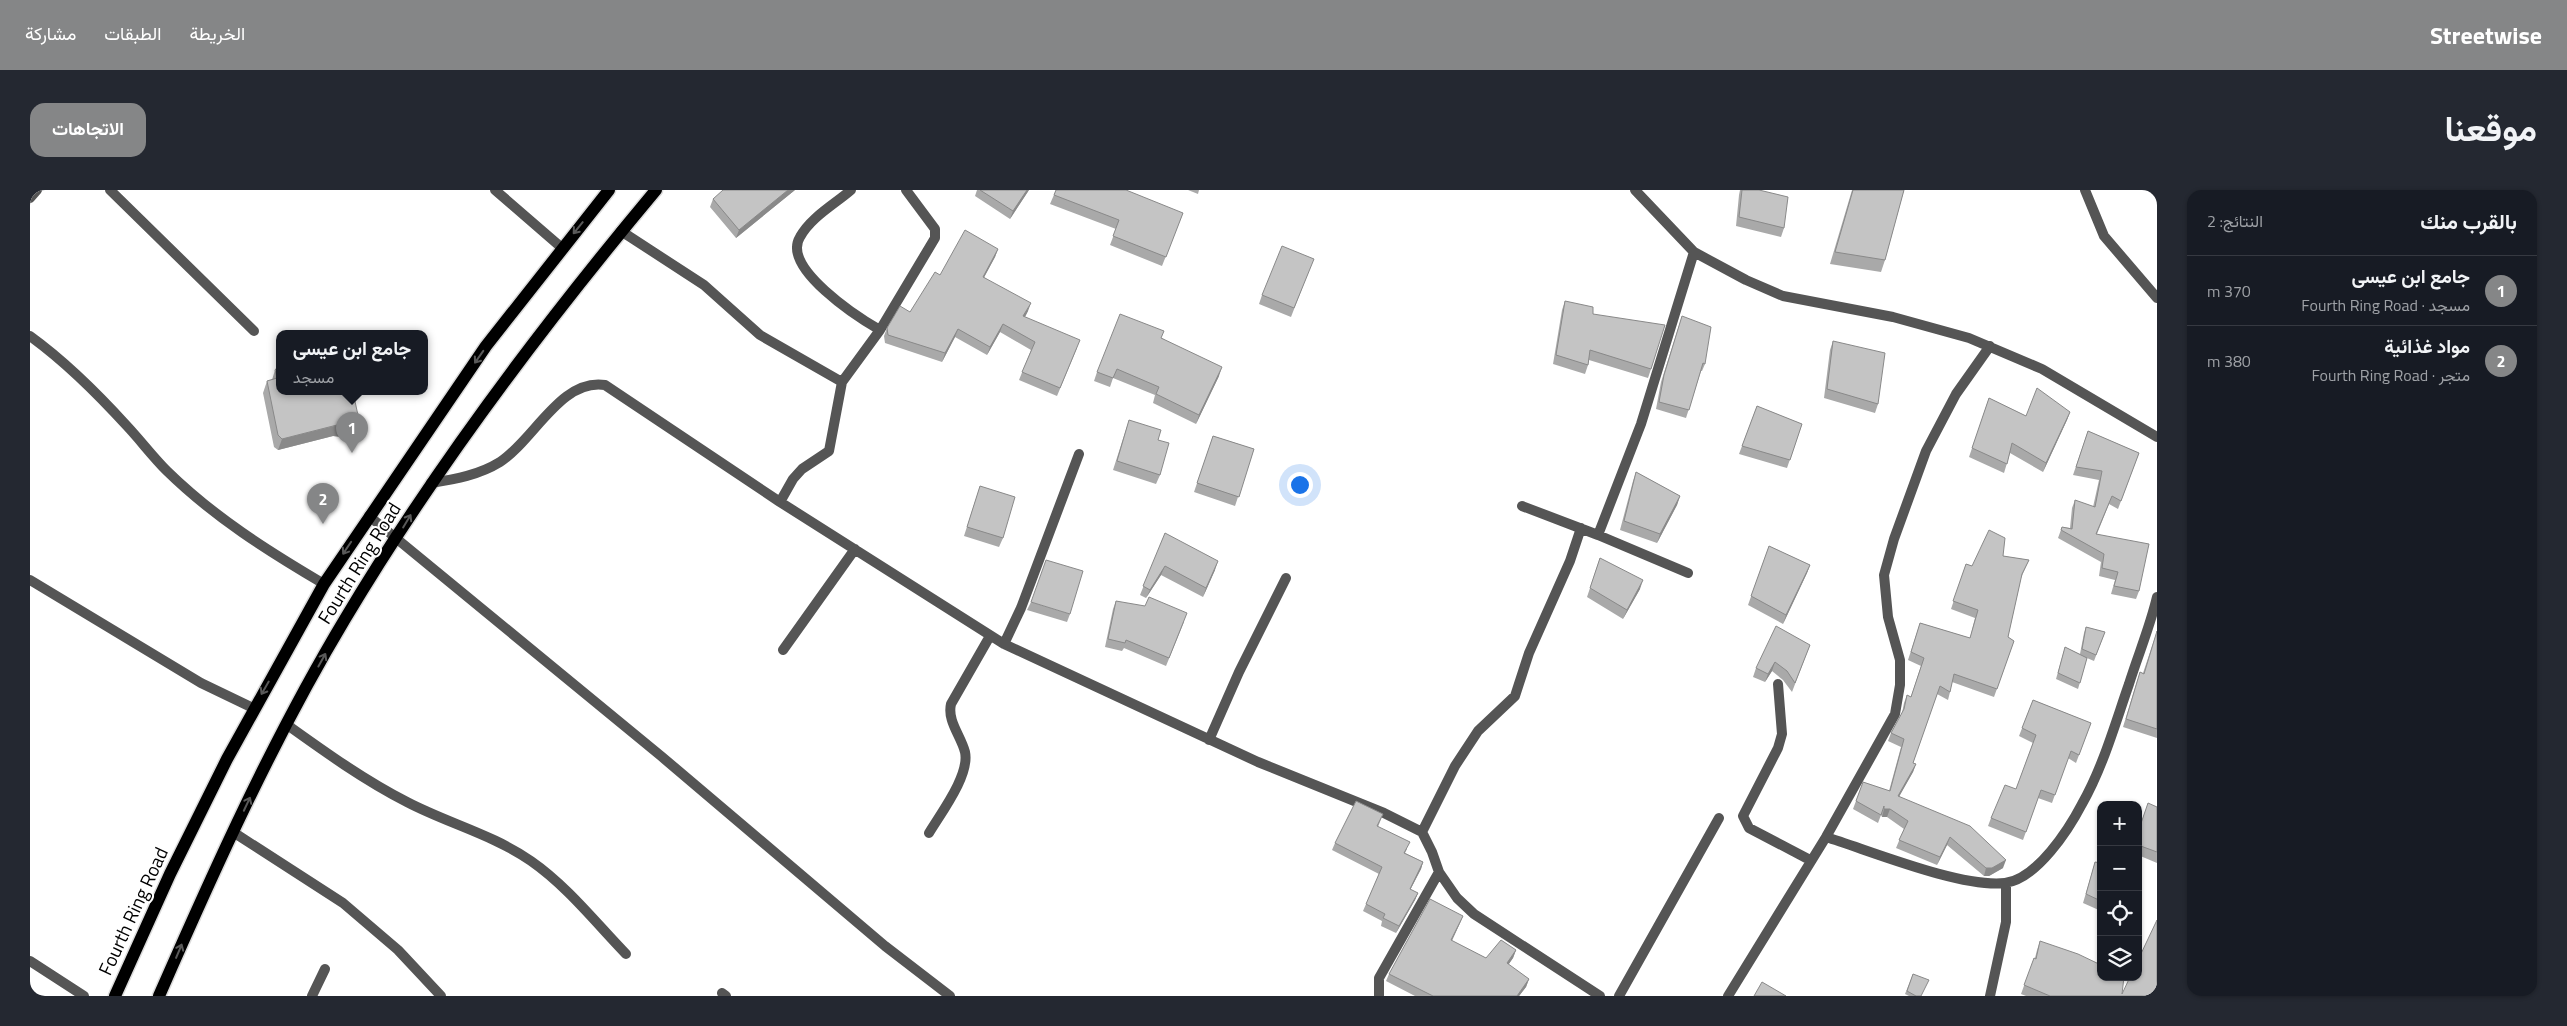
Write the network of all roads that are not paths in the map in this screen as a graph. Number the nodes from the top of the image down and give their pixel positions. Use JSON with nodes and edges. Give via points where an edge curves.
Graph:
{"nodes":[{"id":1,"x":37,"y":190,"type":"edge"},
{"id":2,"x":110,"y":190,"type":"edge"},
{"id":3,"x":496,"y":190,"type":"edge"},
{"id":4,"x":609,"y":190,"type":"edge"},
{"id":5,"x":656,"y":190,"type":"edge"},
{"id":6,"x":852,"y":190,"type":"edge"},
{"id":7,"x":906,"y":190,"type":"edge"},
{"id":8,"x":1635,"y":190,"type":"edge"},
{"id":9,"x":2085,"y":190,"type":"edge"},
{"id":10,"x":30,"y":198,"type":"edge"},
{"id":11,"x":622,"y":231,"type":"junction"},
{"id":12,"x":562,"y":248,"type":"junction"},
{"id":13,"x":1694,"y":252,"type":"junction"},
{"id":14,"x":2157,"y":298,"type":"edge"},
{"id":15,"x":254,"y":330,"type":"dead end"},
{"id":16,"x":880,"y":330,"type":"junction"},
{"id":17,"x":30,"y":336,"type":"edge"},
{"id":18,"x":1990,"y":346,"type":"junction"},
{"id":19,"x":842,"y":382,"type":"junction"},
{"id":20,"x":2157,"y":437,"type":"edge"},
{"id":21,"x":1079,"y":454,"type":"dead end"},
{"id":22,"x":431,"y":483,"type":"junction"},
{"id":23,"x":780,"y":502,"type":"junction"},
{"id":24,"x":1522,"y":506,"type":"dead end"},
{"id":25,"x":369,"y":516,"type":"junction"},
{"id":26,"x":1581,"y":528,"type":"junction"},
{"id":27,"x":1598,"y":535,"type":"junction"},
{"id":28,"x":396,"y":540,"type":"junction"},
{"id":29,"x":855,"y":549,"type":"junction"},
{"id":30,"x":1688,"y":573,"type":"dead end"},
{"id":31,"x":1286,"y":578,"type":"dead end"},
{"id":32,"x":30,"y":580,"type":"edge"},
{"id":33,"x":324,"y":584,"type":"junction"},
{"id":34,"x":2157,"y":597,"type":"edge"},
{"id":35,"x":990,"y":636,"type":"junction"},
{"id":36,"x":1004,"y":644,"type":"junction"},
{"id":37,"x":783,"y":650,"type":"dead end"},
{"id":38,"x":1778,"y":684,"type":"dead end"},
{"id":39,"x":254,"y":708,"type":"junction"},
{"id":40,"x":286,"y":724,"type":"junction"},
{"id":41,"x":1209,"y":740,"type":"junction"},
{"id":42,"x":1718,"y":818,"type":"dead end"},
{"id":43,"x":233,"y":832,"type":"junction"},
{"id":44,"x":1422,"y":832,"type":"junction"},
{"id":45,"x":930,"y":833,"type":"dead end"},
{"id":46,"x":1826,"y":836,"type":"junction"},
{"id":47,"x":1810,"y":860,"type":"junction"},
{"id":48,"x":1440,"y":872,"type":"junction"},
{"id":49,"x":2006,"y":883,"type":"junction"},
{"id":50,"x":626,"y":954,"type":"dead end"},
{"id":51,"x":30,"y":961,"type":"edge"},
{"id":52,"x":325,"y":969,"type":"dead end"},
{"id":53,"x":84,"y":996,"type":"edge"},
{"id":54,"x":115,"y":996,"type":"edge"},
{"id":55,"x":159,"y":996,"type":"edge"},
{"id":56,"x":312,"y":996,"type":"edge"},
{"id":57,"x":441,"y":996,"type":"edge"},
{"id":58,"x":950,"y":996,"type":"edge"},
{"id":59,"x":1378,"y":996,"type":"edge"},
{"id":60,"x":1600,"y":996,"type":"edge"},
{"id":61,"x":1619,"y":996,"type":"edge"},
{"id":62,"x":1728,"y":996,"type":"edge"},
{"id":63,"x":1990,"y":996,"type":"edge"}],
"edges":[{"from":1,"to":10,"type":"street"},
{"from":2,"to":15,"type":"street"},
{"from":3,"to":12,"type":"street"},
{"from":4,"to":12,"type":"main road","name":"Fourth Ring Road","one_way":true},
{"from":5,"to":11,"type":"main road","name":"Fourth Ring Road"},
{"from":6,"to":16,"type":"street","via":[[807,228],[799,238],[798,248],[801,259],[825,292],[849,312]]},
{"from":7,"to":16,"type":"street","via":[[934,229],[935,238]]},
{"from":8,"to":13,"type":"street"},
{"from":9,"to":14,"type":"street","via":[[2104,236]]},
{"from":11,"to":19,"type":"street","via":[[704,285],[760,335]]},
{"from":11,"to":22,"type":"main road","name":"Fourth Ring Road","via":[[550,321]]},
{"from":12,"to":25,"type":"main road","name":"Fourth Ring Road","one_way":true,"via":[[486,346]]},
{"from":13,"to":18,"type":"street","via":[[1784,296],[1922,324]]},
{"from":13,"to":27,"type":"street","via":[[1641,424]]},
{"from":16,"to":19,"type":"street"},
{"from":17,"to":33,"type":"street","via":[[90,386],[167,471],[217,515]]},
{"from":18,"to":20,"type":"street","via":[[2042,369]]},
{"from":18,"to":46,"type":"street","via":[[1956,394],[1935,434],[1894,539],[1884,575],[1888,617],[1900,660],[1895,714]]},
{"from":19,"to":23,"type":"street","via":[[829,451],[802,469]]},
{"from":21,"to":36,"type":"street","via":[[1021,608]]},
{"from":22,"to":23,"type":"street","via":[[483,472],[523,442],[565,398],[584,385],[595,383],[605,384]]},
{"from":28,"to":22,"type":"main road","name":"Fourth Ring Road","one_way":true},
{"from":23,"to":29,"type":"street"},
{"from":24,"to":26,"type":"street"},
{"from":25,"to":28,"type":"street"},
{"from":25,"to":33,"type":"main road","name":"Fourth Ring Road","one_way":true},
{"from":26,"to":27,"type":"street"},
{"from":26,"to":44,"type":"street","via":[[1570,561],[1529,653],[1515,696],[1478,731],[1455,766]]},
{"from":27,"to":30,"type":"street"},
{"from":40,"to":28,"type":"main road","name":"Fourth Ring Road","one_way":true,"via":[[345,619]]},
{"from":28,"to":58,"type":"street","via":[[661,756],[885,946]]},
{"from":29,"to":35,"type":"street"},
{"from":29,"to":37,"type":"street"},
{"from":31,"to":41,"type":"street"},
{"from":32,"to":39,"type":"street","via":[[176,668]]},
{"from":33,"to":39,"type":"main road","name":"Fourth Ring Road","one_way":true},
{"from":34,"to":49,"type":"street","via":[[2121,706],[2082,804],[2051,851],[2024,876]]},
{"from":35,"to":36,"type":"street"},
{"from":35,"to":45,"type":"street","via":[[951,704],[950,715],[965,752],[964,770]]},
{"from":36,"to":41,"type":"street"},
{"from":38,"to":47,"type":"street","via":[[1782,734],[1743,816],[1749,828]]},
{"from":39,"to":54,"type":"main road","name":"Fourth Ring Road","via":[[170,874]]},
{"from":43,"to":40,"type":"main road","name":"Fourth Ring Road","one_way":true},
{"from":40,"to":50,"type":"street","via":[[347,768],[408,803],[526,858],[559,886]]},
{"from":41,"to":44,"type":"street"},
{"from":42,"to":61,"type":"street"},
{"from":55,"to":43,"type":"main road","name":"Fourth Ring Road","one_way":true},
{"from":43,"to":57,"type":"street","via":[[343,903],[398,950]]},
{"from":44,"to":48,"type":"street"},
{"from":46,"to":47,"type":"street"},
{"from":46,"to":49,"type":"street","via":[[1948,876]]},
{"from":47,"to":62,"type":"street"},
{"from":48,"to":59,"type":"street","via":[[1379,978]]},
{"from":48,"to":60,"type":"street","via":[[1457,898],[1474,914]]},
{"from":49,"to":63,"type":"street","via":[[2006,922]]},
{"from":51,"to":53,"type":"street"},
{"from":52,"to":56,"type":"street"}]}
